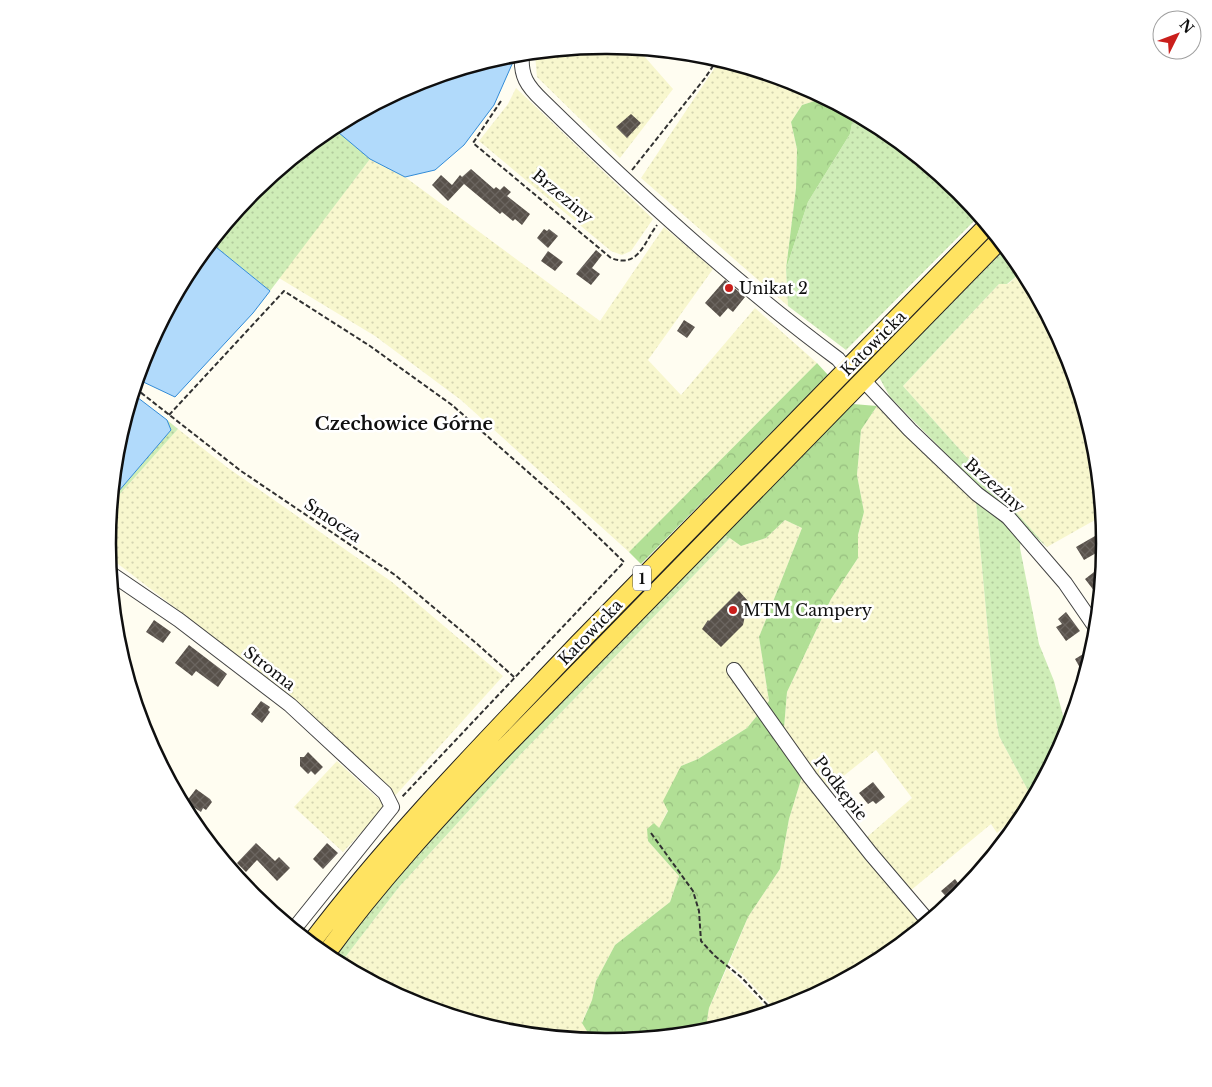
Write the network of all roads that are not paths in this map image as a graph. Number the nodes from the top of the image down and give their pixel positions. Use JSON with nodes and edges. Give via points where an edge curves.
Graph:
{"nodes":[{"id":1,"x":521,"y":61,"type":"edge"},
{"id":2,"x":982,"y":231,"type":"edge"},
{"id":3,"x":995,"y":245,"type":"edge"},
{"id":4,"x":845,"y":371,"type":"junction"},
{"id":5,"x":868,"y":374,"type":"junction"},
{"id":6,"x":117,"y":578,"type":"edge"},
{"id":7,"x":1090,"y":619,"type":"edge"},
{"id":8,"x":734,"y":670,"type":"dead end"},
{"id":9,"x":924,"y":916,"type":"edge"},
{"id":10,"x":298,"y":924,"type":"edge"},
{"id":11,"x":315,"y":937,"type":"edge"},
{"id":12,"x":330,"y":948,"type":"edge"}],
"edges":[{"from":1,"to":4,"type":"street","via":[[529,88],[625,179],[787,322],[838,359]]},
{"from":2,"to":4,"type":"main road","name":"Katowicka","number":"1"},
{"from":3,"to":5,"type":"main road","name":"Katowicka","number":"1"},
{"from":4,"to":11,"type":"main road","name":"Katowicka","number":"1","via":[[419,812]]},
{"from":5,"to":7,"type":"street","name":"Brzeziny","via":[[867,384],[910,430],[976,494],[1026,536]]},
{"from":5,"to":12,"type":"main road","name":"Katowicka","number":"1","via":[[443,812],[378,886]]},
{"from":6,"to":10,"type":"street","name":"Stroma","via":[[179,620],[290,705],[385,794],[392,807]]},
{"from":8,"to":9,"type":"street","name":"Podkępie","via":[[810,777]]}]}
